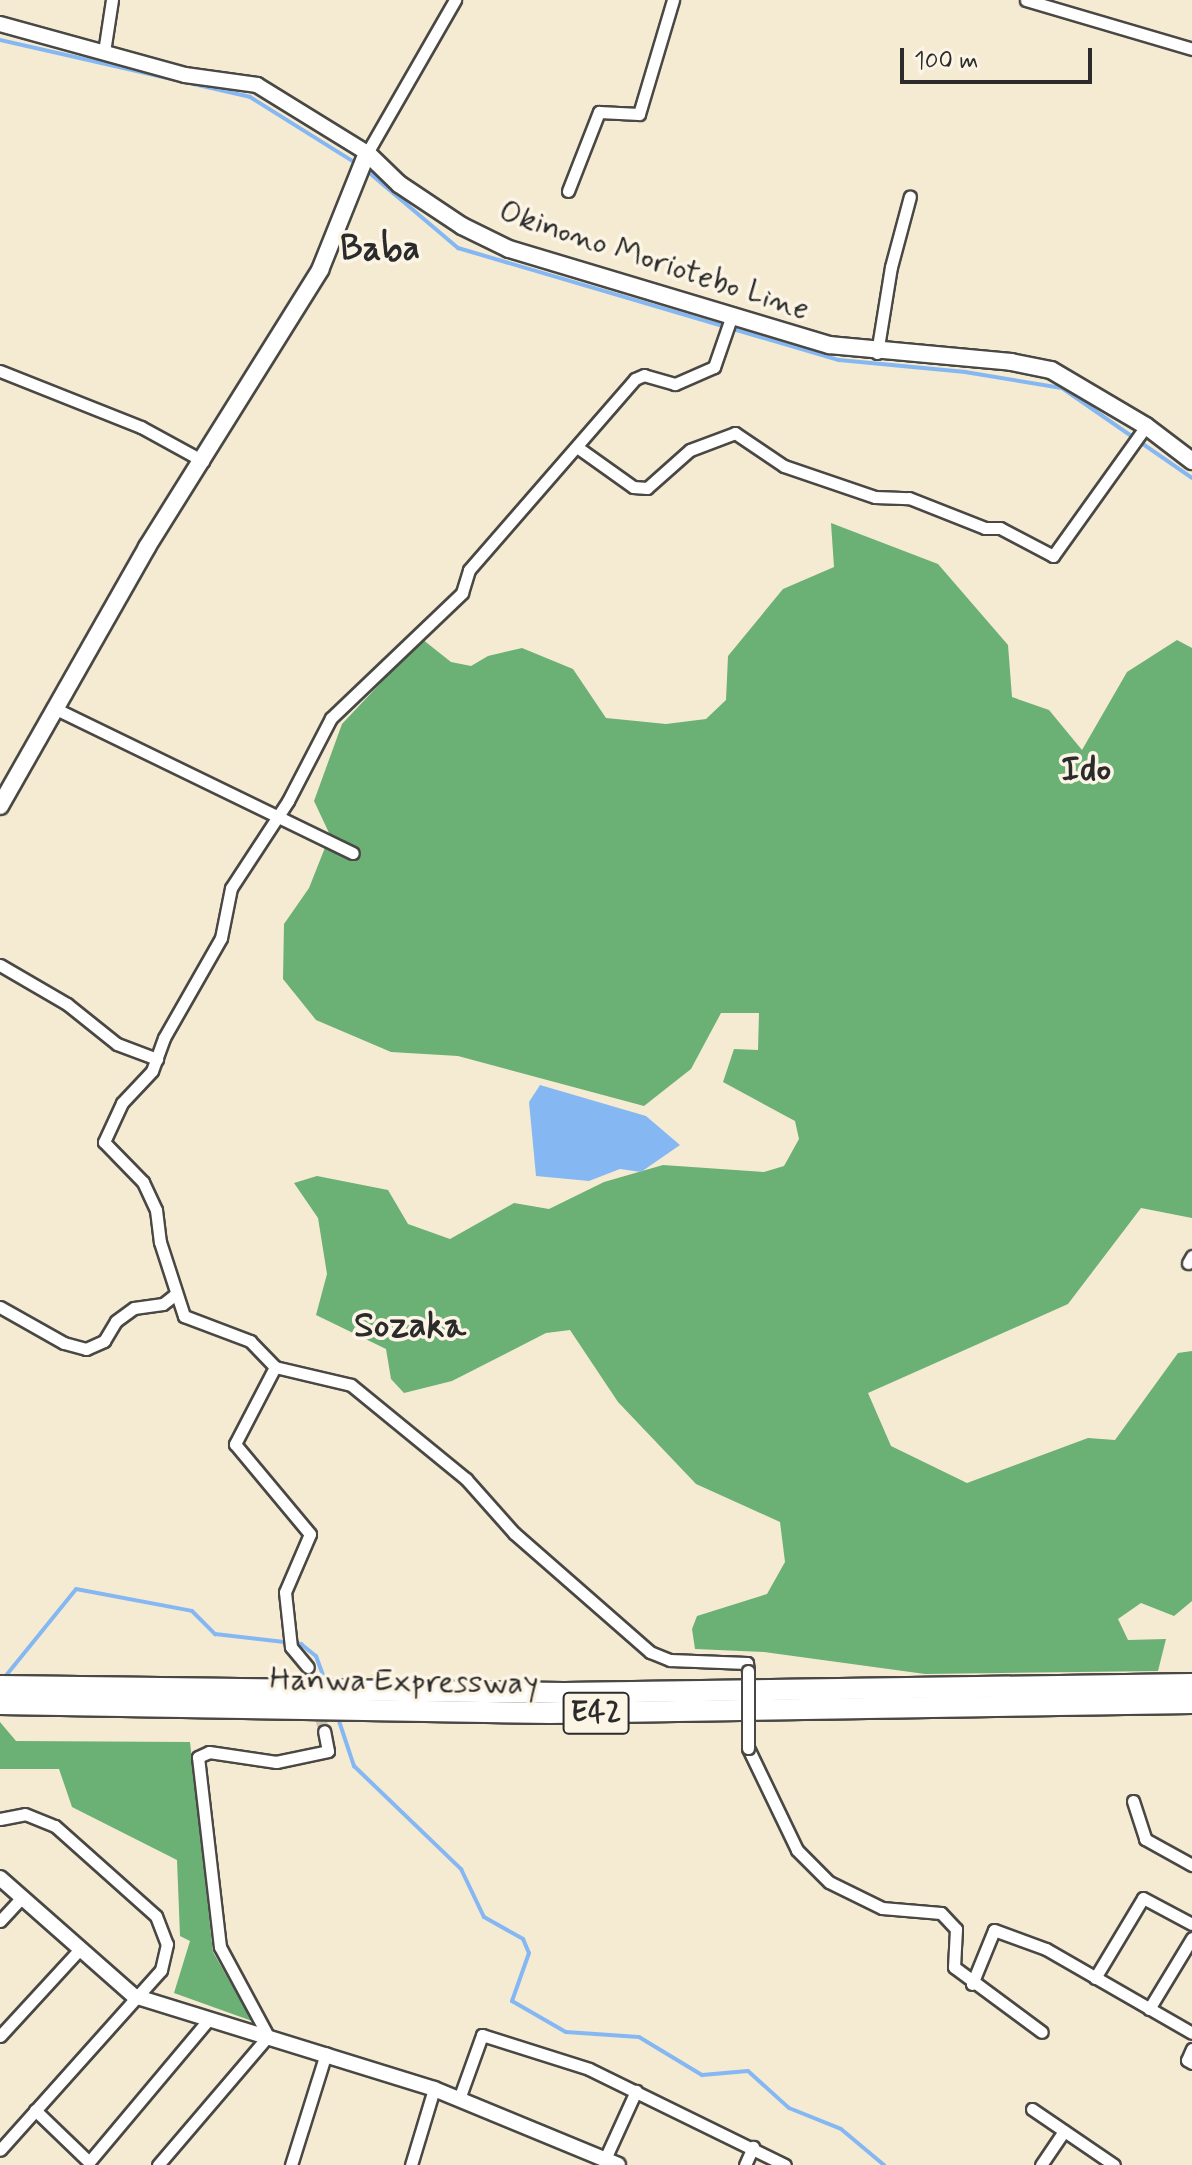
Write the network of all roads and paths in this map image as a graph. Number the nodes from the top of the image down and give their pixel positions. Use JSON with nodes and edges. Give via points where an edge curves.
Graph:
{"nodes":[{"id":1,"x":112,"y":0,"type":"edge"},
{"id":2,"x":455,"y":0,"type":"edge"},
{"id":3,"x":673,"y":0,"type":"edge"},
{"id":4,"x":1026,"y":0,"type":"edge"},
{"id":5,"x":0,"y":24,"type":"edge"},
{"id":6,"x":1192,"y":49,"type":"edge"},
{"id":7,"x":104,"y":52,"type":"junction"},
{"id":8,"x":367,"y":153,"type":"junction"},
{"id":9,"x":568,"y":191,"type":"dead end"},
{"id":10,"x":910,"y":196,"type":"dead end"},
{"id":11,"x":731,"y":318,"type":"junction"},
{"id":12,"x":877,"y":353,"type":"junction"},
{"id":13,"x":0,"y":371,"type":"edge"},
{"id":14,"x":1146,"y":426,"type":"junction"},
{"id":15,"x":577,"y":447,"type":"junction"},
{"id":16,"x":203,"y":461,"type":"junction"},
{"id":17,"x":1192,"y":461,"type":"edge"},
{"id":18,"x":54,"y":708,"type":"junction"},
{"id":19,"x":0,"y":806,"type":"edge"},
{"id":20,"x":276,"y":818,"type":"junction"},
{"id":21,"x":353,"y":853,"type":"dead end"},
{"id":22,"x":0,"y":965,"type":"edge"},
{"id":23,"x":157,"y":1059,"type":"junction"},
{"id":24,"x":176,"y":1294,"type":"junction"},
{"id":25,"x":0,"y":1307,"type":"edge"},
{"id":26,"x":275,"y":1367,"type":"junction"},
{"id":27,"x":308,"y":1667,"type":"tunnel mouth"},
{"id":28,"x":1192,"y":1684,"type":"edge"},
{"id":29,"x":0,"y":1686,"type":"edge"},
{"id":30,"x":1192,"y":1703,"type":"edge"},
{"id":31,"x":0,"y":1704,"type":"edge"},
{"id":32,"x":324,"y":1731,"type":"dead end"},
{"id":33,"x":1133,"y":1801,"type":"dead end"},
{"id":34,"x":0,"y":1819,"type":"edge"},
{"id":35,"x":1192,"y":1865,"type":"edge"},
{"id":36,"x":0,"y":1878,"type":"edge"},
{"id":37,"x":22,"y":1897,"type":"junction"},
{"id":38,"x":0,"y":1921,"type":"edge"},
{"id":39,"x":1192,"y":1924,"type":"edge"},
{"id":40,"x":1192,"y":1938,"type":"edge"},
{"id":41,"x":80,"y":1949,"type":"junction"},
{"id":42,"x":1095,"y":1978,"type":"junction"},
{"id":43,"x":972,"y":1984,"type":"junction"},
{"id":44,"x":134,"y":1996,"type":"junction"},
{"id":45,"x":1149,"y":2009,"type":"junction"},
{"id":46,"x":209,"y":2019,"type":"junction"},
{"id":47,"x":1042,"y":2032,"type":"dead end"},
{"id":48,"x":1192,"y":2033,"type":"edge"},
{"id":49,"x":0,"y":2036,"type":"edge"},
{"id":50,"x":268,"y":2036,"type":"junction"},
{"id":51,"x":1192,"y":2049,"type":"edge"},
{"id":52,"x":326,"y":2053,"type":"junction"},
{"id":53,"x":1192,"y":2063,"type":"edge"},
{"id":54,"x":434,"y":2089,"type":"junction"},
{"id":55,"x":636,"y":2091,"type":"junction"},
{"id":56,"x":459,"y":2099,"type":"junction"},
{"id":57,"x":1032,"y":2109,"type":"dead end"},
{"id":58,"x":35,"y":2110,"type":"junction"},
{"id":59,"x":1064,"y":2131,"type":"junction"},
{"id":60,"x":753,"y":2147,"type":"junction"},
{"id":61,"x":0,"y":2150,"type":"edge"},
{"id":62,"x":611,"y":2162,"type":"edge"},
{"id":63,"x":158,"y":2165,"type":"edge"},
{"id":64,"x":291,"y":2165,"type":"edge"},
{"id":65,"x":411,"y":2165,"type":"edge"},
{"id":66,"x":745,"y":2165,"type":"edge"},
{"id":67,"x":785,"y":2165,"type":"edge"},
{"id":68,"x":1041,"y":2165,"type":"edge"},
{"id":69,"x":1114,"y":2165,"type":"edge"}],
"edges":[{"from":1,"to":7,"type":"street"},
{"from":2,"to":8,"type":"street"},
{"from":3,"to":9,"type":"street","via":[[639,114],[599,112]]},
{"from":4,"to":6,"type":"street"},
{"from":5,"to":7,"type":"street"},
{"from":7,"to":8,"type":"street","via":[[185,75],[257,85]]},
{"from":8,"to":11,"type":"main road","name":"Okinono Moriotebo Line","via":[[399,184],[509,249]]},
{"from":8,"to":16,"type":"main road","via":[[320,270]]},
{"from":10,"to":12,"type":"street"},
{"from":11,"to":12,"type":"main road","name":"Okinono Moriotebo Line"},
{"from":11,"to":15,"type":"street","via":[[714,367],[675,384],[644,375],[635,379]]},
{"from":12,"to":14,"type":"main road","name":"Okinono Moriotebo Line","via":[[1011,362],[1051,370]]},
{"from":13,"to":16,"type":"street","via":[[141,427]]},
{"from":14,"to":15,"type":"street","via":[[1053,556],[1000,528],[985,528],[909,498],[875,497],[784,466],[735,433],[690,450],[647,488],[633,487]]},
{"from":14,"to":17,"type":"main road","name":"Okinono Moriotebo Line"},
{"from":15,"to":20,"type":"street","via":[[469,570],[462,593],[331,718]]},
{"from":16,"to":18,"type":"main road"},
{"from":18,"to":19,"type":"main road"},
{"from":18,"to":20,"type":"street"},
{"from":20,"to":21,"type":"street"},
{"from":20,"to":23,"type":"street","via":[[231,888],[221,938]]},
{"from":22,"to":23,"type":"street","via":[[67,1004],[117,1044]]},
{"from":23,"to":24,"type":"street","via":[[137,1091],[122,1103],[104,1142],[143,1182],[156,1210]]},
{"from":24,"to":25,"type":"street","via":[[163,1304],[134,1308],[116,1321],[104,1341],[86,1349],[64,1343]]},
{"from":24,"to":26,"type":"street","via":[[184,1316],[250,1341]]},
{"from":26,"to":27,"type":"street","via":[[235,1444],[310,1534],[285,1592],[291,1647]]},
{"from":26,"to":43,"type":"street","bridge":true,"via":[[351,1385],[466,1479],[514,1533],[650,1652],[670,1660],[747,1663],[748,1748],[797,1850],[829,1882],[882,1908],[941,1913],[956,1929],[954,1967]]},
{"from":28,"to":29,"type":"highway","name":"Hanwa Expressway","number":"E42","via":[[608,1693]]},
{"from":30,"to":31,"type":"highway","name":"Hanwa Expressway","number":"E42","via":[[566,1713]]},
{"from":32,"to":50,"type":"street","via":[[328,1751],[276,1762],[209,1752],[198,1757],[220,1947]]},
{"from":33,"to":35,"type":"street","via":[[1145,1839]]},
{"from":34,"to":44,"type":"street","via":[[25,1814],[55,1826],[156,1916],[167,1944],[161,1970]]},
{"from":36,"to":37,"type":"street"},
{"from":37,"to":38,"type":"street"},
{"from":37,"to":41,"type":"street"},
{"from":39,"to":42,"type":"street","via":[[1143,1898]]},
{"from":40,"to":45,"type":"street"},
{"from":41,"to":44,"type":"street"},
{"from":41,"to":49,"type":"street"},
{"from":42,"to":43,"type":"street","via":[[1046,1949],[994,1930]]},
{"from":42,"to":45,"type":"street"},
{"from":43,"to":47,"type":"street"},
{"from":44,"to":46,"type":"street"},
{"from":44,"to":58,"type":"street"},
{"from":45,"to":48,"type":"street"},
{"from":46,"to":50,"type":"street"},
{"from":46,"to":58,"type":"street","via":[[89,2162]]},
{"from":50,"to":52,"type":"street"},
{"from":50,"to":63,"type":"street"},
{"from":51,"to":53,"type":"street","via":[[1187,2060]]},
{"from":52,"to":54,"type":"street"},
{"from":52,"to":64,"type":"street"},
{"from":54,"to":56,"type":"street"},
{"from":54,"to":65,"type":"street"},
{"from":55,"to":56,"type":"street","via":[[589,2069],[482,2035]]},
{"from":55,"to":60,"type":"street"},
{"from":55,"to":62,"type":"street"},
{"from":56,"to":62,"type":"street"},
{"from":57,"to":59,"type":"street"},
{"from":58,"to":61,"type":"street"},
{"from":59,"to":68,"type":"street"},
{"from":59,"to":69,"type":"street"},
{"from":60,"to":66,"type":"street"},
{"from":60,"to":67,"type":"street"}]}
